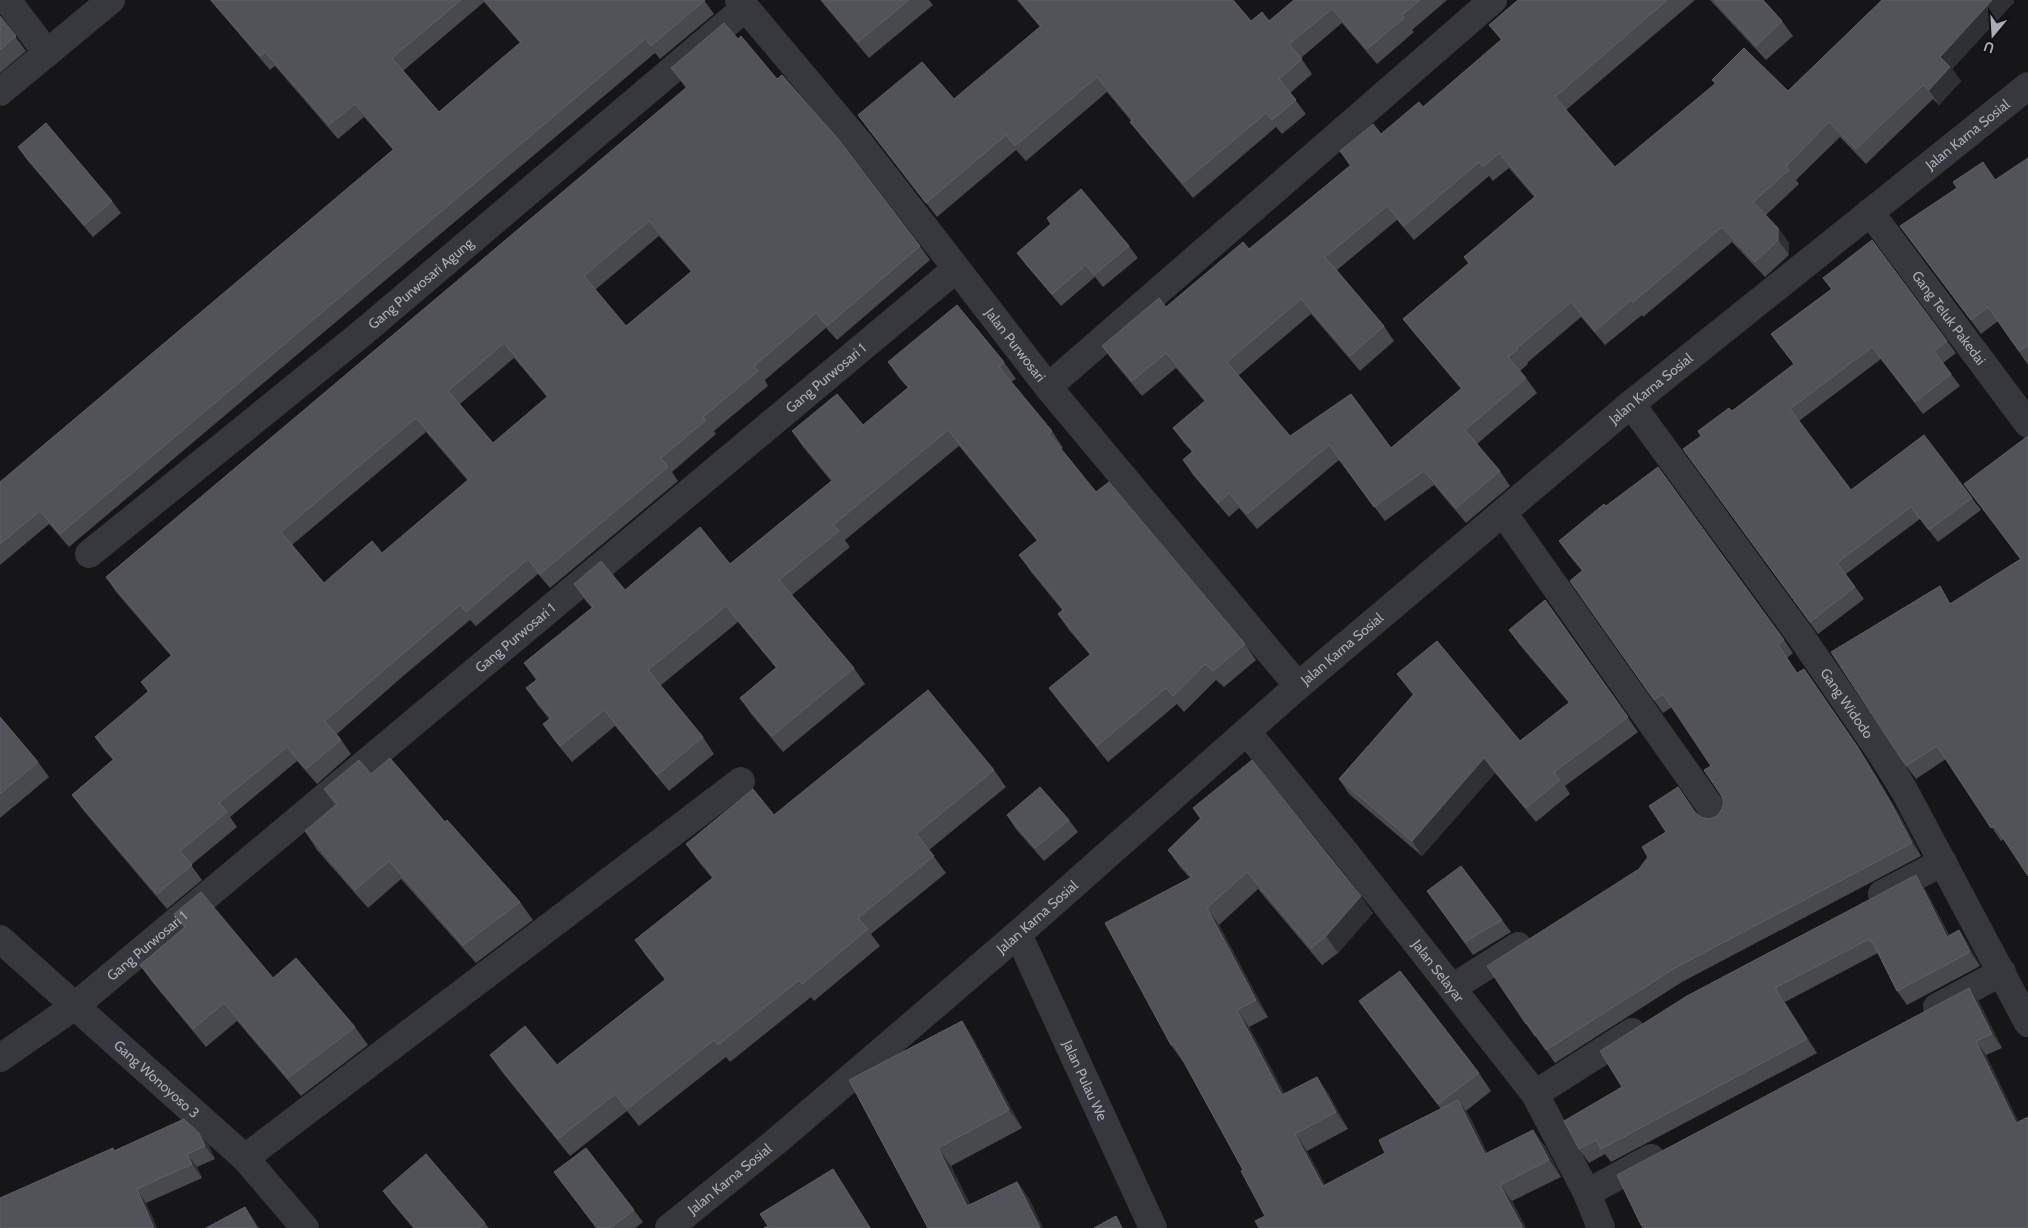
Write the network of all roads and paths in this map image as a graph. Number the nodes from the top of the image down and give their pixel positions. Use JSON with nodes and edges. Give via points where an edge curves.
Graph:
{"nodes":[{"id":1,"x":7,"y":0,"type":"edge"},
{"id":2,"x":111,"y":0,"type":"edge"},
{"id":3,"x":1493,"y":0,"type":"edge"},
{"id":4,"x":742,"y":4,"type":"edge"},
{"id":5,"x":46,"y":54,"type":"junction"},
{"id":6,"x":2028,"y":86,"type":"edge"},
{"id":7,"x":0,"y":92,"type":"edge"},
{"id":8,"x":1870,"y":212,"type":"junction"},
{"id":9,"x":956,"y":269,"type":"junction"},
{"id":10,"x":1048,"y":387,"type":"junction"},
{"id":11,"x":1631,"y":404,"type":"junction"},
{"id":12,"x":2028,"y":424,"type":"edge"},
{"id":13,"x":1504,"y":514,"type":"junction"},
{"id":14,"x":89,"y":554,"type":"dead end"},
{"id":15,"x":1298,"y":686,"type":"junction"},
{"id":16,"x":1247,"y":732,"type":"junction"},
{"id":17,"x":741,"y":781,"type":"dead end"},
{"id":18,"x":1717,"y":816,"type":"edge"},
{"id":19,"x":1943,"y":862,"type":"junction"},
{"id":20,"x":1864,"y":904,"type":"edge"},
{"id":21,"x":1541,"y":931,"type":"edge"},
{"id":22,"x":1018,"y":934,"type":"junction"},
{"id":23,"x":0,"y":939,"type":"edge"},
{"id":24,"x":2002,"y":972,"type":"junction"},
{"id":25,"x":1452,"y":988,"type":"junction"},
{"id":26,"x":75,"y":1006,"type":"junction"},
{"id":27,"x":1656,"y":1016,"type":"edge"},
{"id":28,"x":1913,"y":1019,"type":"edge"},
{"id":29,"x":2028,"y":1024,"type":"edge"},
{"id":30,"x":0,"y":1058,"type":"edge"},
{"id":31,"x":1535,"y":1094,"type":"junction"},
{"id":32,"x":1675,"y":1146,"type":"edge"},
{"id":33,"x":245,"y":1158,"type":"junction"},
{"id":34,"x":1587,"y":1193,"type":"junction"},
{"id":35,"x":305,"y":1228,"type":"edge"},
{"id":36,"x":669,"y":1228,"type":"edge"},
{"id":37,"x":1153,"y":1228,"type":"edge"},
{"id":38,"x":1601,"y":1228,"type":"edge"}],
"edges":[{"from":1,"to":5,"type":"street"},
{"from":2,"to":5,"type":"street"},
{"from":3,"to":10,"type":"street"},
{"from":4,"to":9,"type":"street","name":"Jalan Purwosari","via":[[861,145]]},
{"from":4,"to":14,"type":"street","name":"Gang Purwosari Agung","via":[[361,334]]},
{"from":5,"to":7,"type":"street"},
{"from":6,"to":8,"type":"street","name":"Jalan Karna Sosial"},
{"from":8,"to":11,"type":"street","name":"Jalan Karna Sosial"},
{"from":8,"to":12,"type":"street","name":"Gang Teluk Pakedai"},
{"from":9,"to":10,"type":"street","name":"Jalan Purwosari"},
{"from":9,"to":26,"type":"street","name":"Gang Purwosari 1"},
{"from":10,"to":15,"type":"street","name":"Jalan Purwosari"},
{"from":11,"to":13,"type":"street","name":"Jalan Karna Sosial"},
{"from":11,"to":19,"type":"street","name":"Gang Widodo","via":[[1800,635],[1879,750]]},
{"from":13,"to":15,"type":"street","name":"Jalan Karna Sosial"},
{"from":13,"to":18,"type":"street"},
{"from":15,"to":16,"type":"street","name":"Jalan Karna Sosial"},
{"from":16,"to":22,"type":"street","name":"Jalan Karna Sosial"},
{"from":16,"to":25,"type":"street","name":"Jalan Selayar"},
{"from":17,"to":33,"type":"street"},
{"from":19,"to":20,"type":"street"},
{"from":19,"to":24,"type":"street","name":"Gang Widodo"},
{"from":21,"to":25,"type":"street"},
{"from":22,"to":36,"type":"street","name":"Jalan Karna Sosial","via":[[780,1139]]},
{"from":22,"to":37,"type":"street","name":"Jalan Pulau We"},
{"from":23,"to":26,"type":"street","name":"Gang Wonoyoso 3"},
{"from":24,"to":28,"type":"street"},
{"from":24,"to":29,"type":"street","name":"Gang Widodo"},
{"from":25,"to":31,"type":"street","name":"Jalan Selayar"},
{"from":26,"to":30,"type":"street","name":"Gang Purwosari 1"},
{"from":26,"to":33,"type":"street","name":"Gang Wonoyoso 3"},
{"from":27,"to":31,"type":"street"},
{"from":31,"to":34,"type":"street","name":"Jalan Selayar"},
{"from":32,"to":34,"type":"street"},
{"from":33,"to":35,"type":"street","name":"Gang Wonoyoso 3"},
{"from":34,"to":38,"type":"street","name":"Jalan Selayar"}]}
